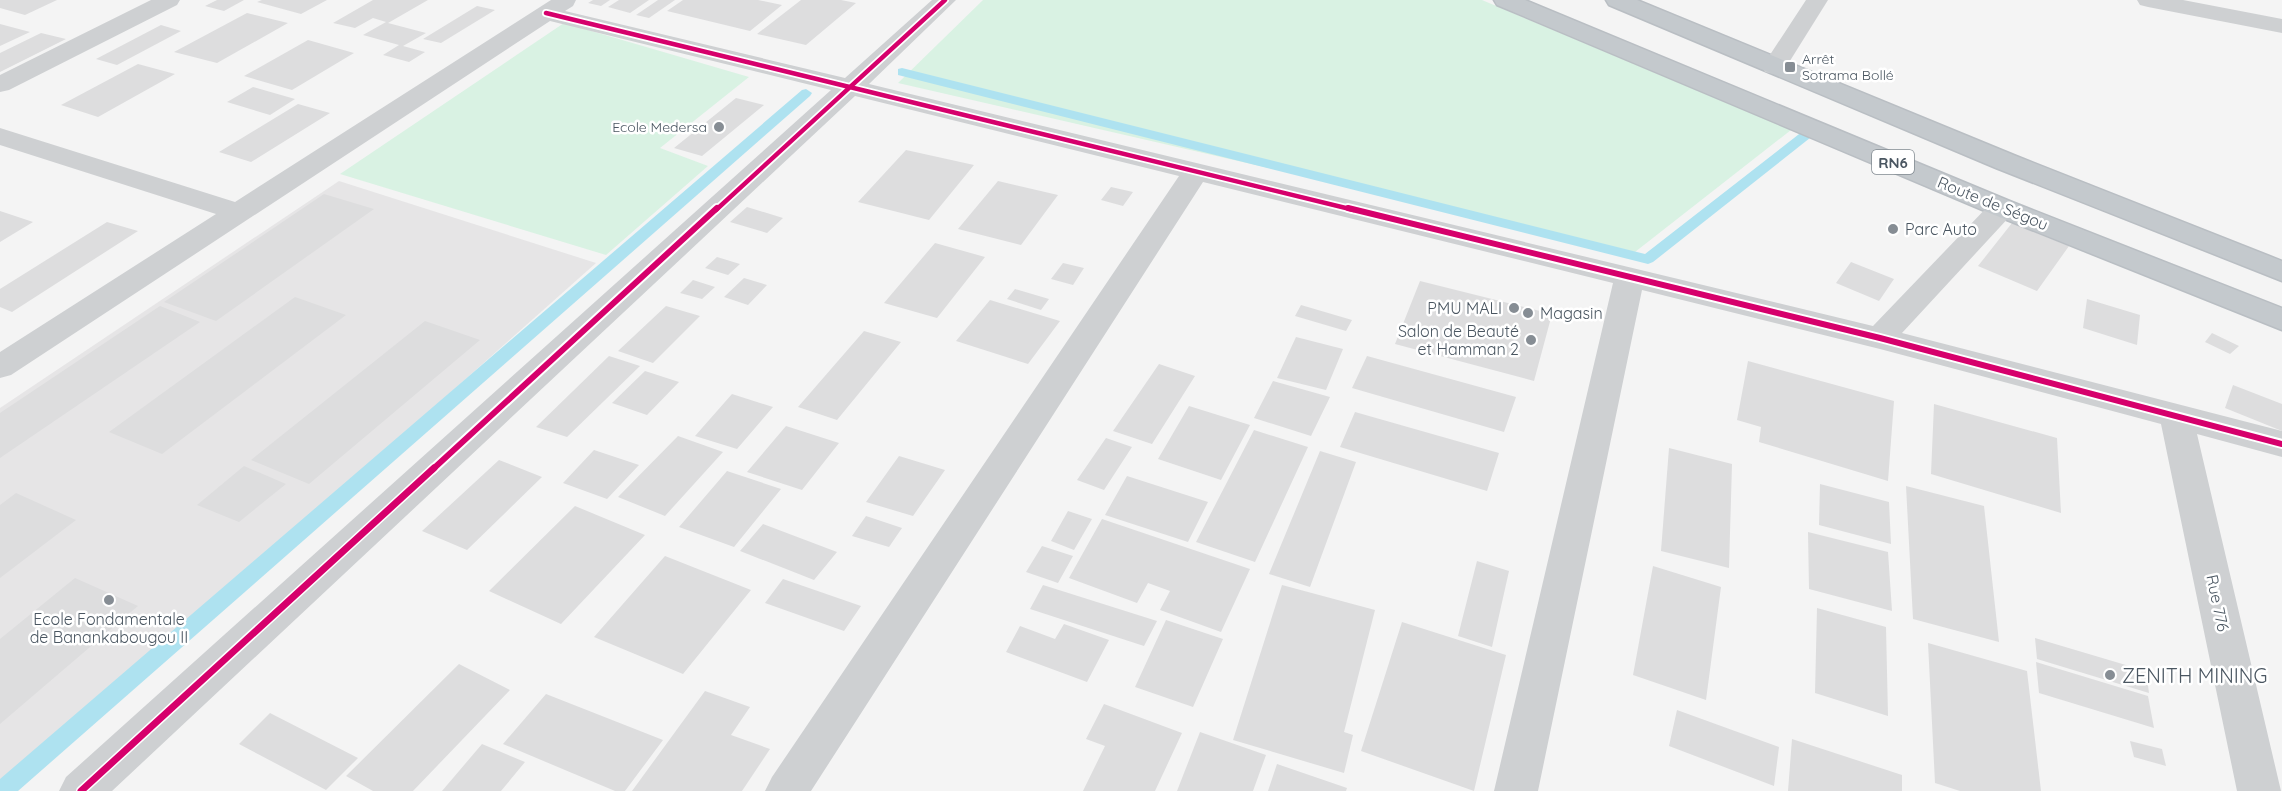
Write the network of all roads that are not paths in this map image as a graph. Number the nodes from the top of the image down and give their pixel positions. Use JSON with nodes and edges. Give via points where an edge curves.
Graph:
{"nodes":[{"id":1,"x":168,"y":0,"type":"edge"},
{"id":2,"x":945,"y":0,"type":"edge"},
{"id":3,"x":1505,"y":0,"type":"edge"},
{"id":4,"x":1617,"y":0,"type":"edge"},
{"id":5,"x":1817,"y":0,"type":"edge"},
{"id":6,"x":2148,"y":0,"type":"edge"},
{"id":7,"x":556,"y":6,"type":"edge"},
{"id":8,"x":2282,"y":26,"type":"edge"},
{"id":9,"x":1774,"y":67,"type":"junction"},
{"id":10,"x":0,"y":85,"type":"edge"},
{"id":11,"x":852,"y":86,"type":"junction"},
{"id":12,"x":0,"y":136,"type":"edge"},
{"id":13,"x":1196,"y":171,"type":"junction"},
{"id":14,"x":2002,"y":208,"type":"junction"},
{"id":15,"x":238,"y":212,"type":"junction"},
{"id":16,"x":2282,"y":272,"type":"edge"},
{"id":17,"x":1629,"y":278,"type":"junction"},
{"id":18,"x":2282,"y":321,"type":"edge"},
{"id":19,"x":1880,"y":338,"type":"junction"},
{"id":20,"x":0,"y":367,"type":"edge"},
{"id":21,"x":2176,"y":416,"type":"junction"},
{"id":22,"x":2282,"y":444,"type":"edge"},
{"id":23,"x":81,"y":791,"type":"edge"},
{"id":24,"x":787,"y":791,"type":"edge"},
{"id":25,"x":1516,"y":791,"type":"edge"},
{"id":26,"x":2259,"y":791,"type":"edge"}],
"edges":[{"from":1,"to":10,"type":"street"},
{"from":2,"to":11,"type":"street"},
{"from":3,"to":14,"type":"highway","name":"Route de Ségou","number":"RN6"},
{"from":4,"to":9,"type":"highway","number":"RN6"},
{"from":5,"to":9,"type":"street"},
{"from":6,"to":8,"type":"street"},
{"from":7,"to":11,"type":"street"},
{"from":7,"to":15,"type":"street"},
{"from":9,"to":16,"type":"highway","number":"RN6"},
{"from":11,"to":13,"type":"street"},
{"from":11,"to":23,"type":"street"},
{"from":12,"to":15,"type":"street"},
{"from":13,"to":17,"type":"street"},
{"from":13,"to":24,"type":"street"},
{"from":14,"to":18,"type":"highway","name":"Route de Ségou","number":"RN6"},
{"from":14,"to":19,"type":"street"},
{"from":15,"to":20,"type":"street"},
{"from":17,"to":19,"type":"street"},
{"from":17,"to":25,"type":"street"},
{"from":19,"to":21,"type":"street"},
{"from":21,"to":22,"type":"street"},
{"from":21,"to":26,"type":"street","name":"Rue 776"}]}
